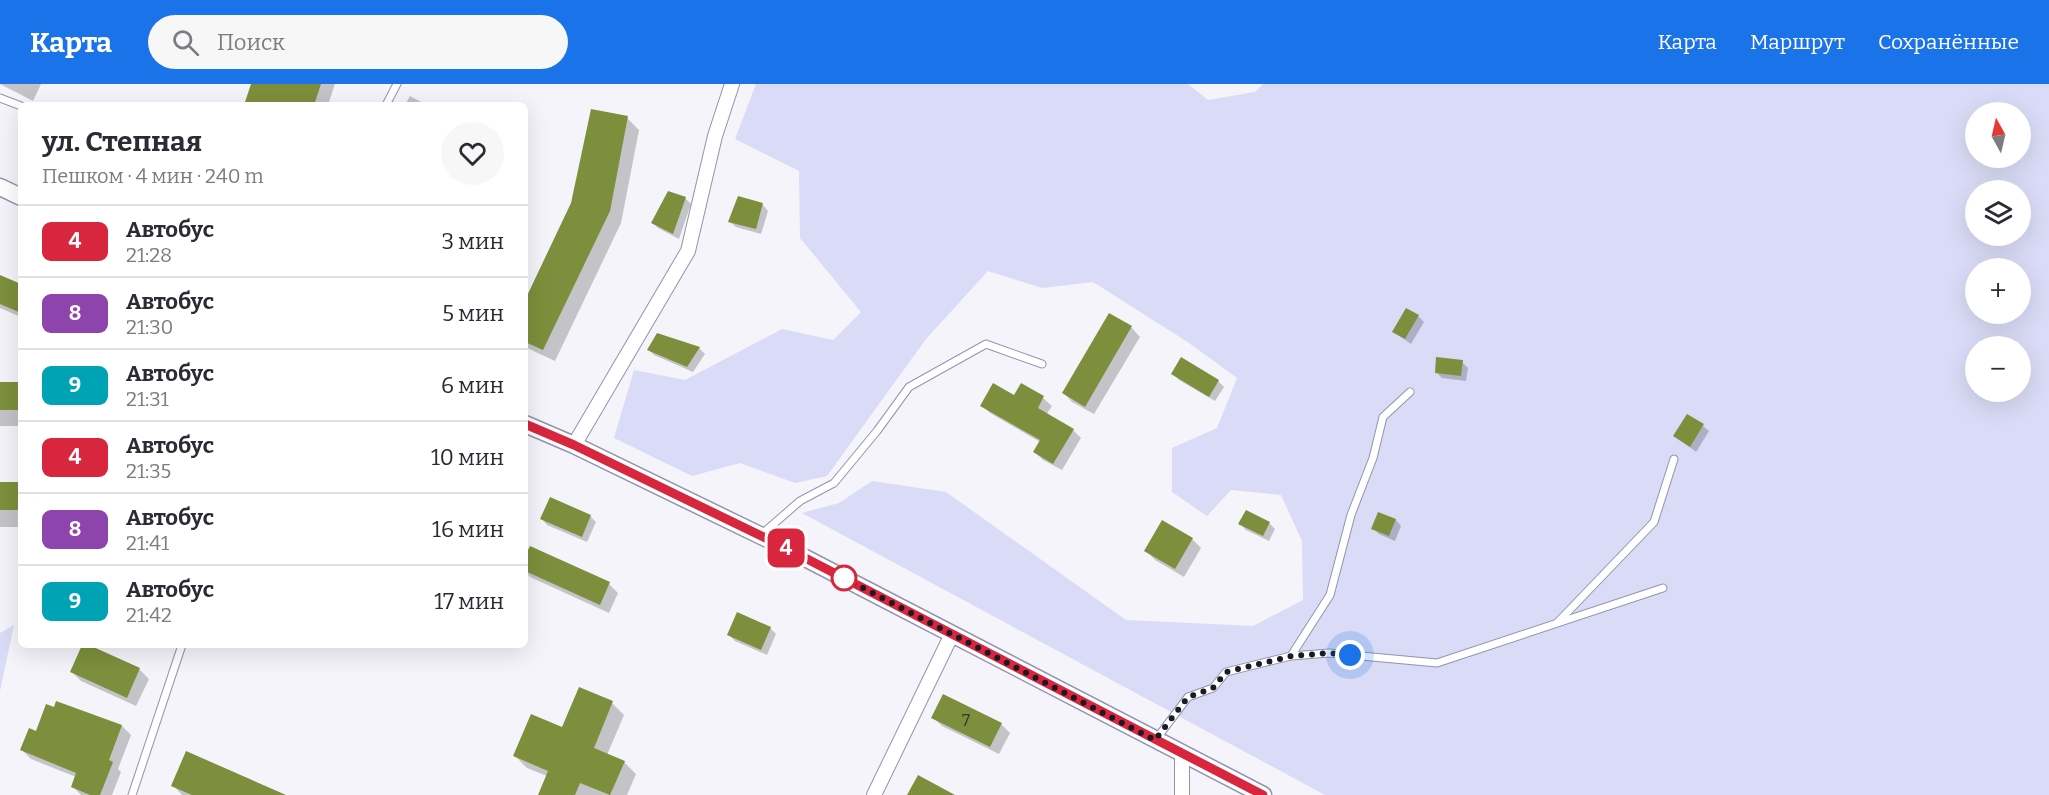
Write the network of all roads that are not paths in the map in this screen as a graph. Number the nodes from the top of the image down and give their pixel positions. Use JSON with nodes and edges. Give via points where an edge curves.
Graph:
{"nodes":[{"id":1,"x":397,"y":84,"type":"edge"},
{"id":2,"x":732,"y":84,"type":"edge"},
{"id":3,"x":0,"y":98,"type":"edge"},
{"id":4,"x":388,"y":102,"type":"edge"},
{"id":5,"x":18,"y":105,"type":"edge"},
{"id":6,"x":0,"y":186,"type":"edge"},
{"id":7,"x":18,"y":195,"type":"edge"},
{"id":8,"x":1042,"y":364,"type":"dead end"},
{"id":9,"x":1410,"y":392,"type":"dead end"},
{"id":10,"x":528,"y":425,"type":"edge"},
{"id":11,"x":574,"y":445,"type":"junction"},
{"id":12,"x":1674,"y":459,"type":"dead end"},
{"id":13,"x":760,"y":536,"type":"junction"},
{"id":14,"x":1663,"y":588,"type":"dead end"},
{"id":15,"x":1556,"y":624,"type":"junction"},
{"id":16,"x":952,"y":634,"type":"junction"},
{"id":17,"x":181,"y":648,"type":"edge"},
{"id":18,"x":1292,"y":656,"type":"junction"},
{"id":19,"x":1155,"y":740,"type":"junction"},
{"id":20,"x":1182,"y":754,"type":"junction"},
{"id":21,"x":132,"y":795,"type":"edge"},
{"id":22,"x":874,"y":795,"type":"edge"},
{"id":23,"x":1182,"y":795,"type":"edge"},
{"id":24,"x":1263,"y":795,"type":"edge"}],
"edges":[{"from":1,"to":4,"type":"lane"},
{"from":2,"to":11,"type":"street","via":[[715,136],[688,251]]},
{"from":3,"to":5,"type":"lane"},
{"from":6,"to":7,"type":"street"},
{"from":8,"to":13,"type":"lane","via":[[986,344],[909,387],[834,483],[800,501]]},
{"from":9,"to":18,"type":"lane","via":[[1383,417],[1330,595]]},
{"from":10,"to":11,"type":"street"},
{"from":11,"to":13,"type":"street"},
{"from":12,"to":15,"type":"lane","via":[[1654,522]]},
{"from":13,"to":16,"type":"street"},
{"from":14,"to":15,"type":"lane"},
{"from":15,"to":18,"type":"lane","via":[[1437,663],[1329,653]]},
{"from":16,"to":19,"type":"street"},
{"from":16,"to":22,"type":"street"},
{"from":17,"to":21,"type":"lane"},
{"from":18,"to":19,"type":"lane","via":[[1226,672],[1213,688],[1188,697]]},
{"from":19,"to":20,"type":"street"},
{"from":20,"to":23,"type":"street"},
{"from":20,"to":24,"type":"street"}]}
